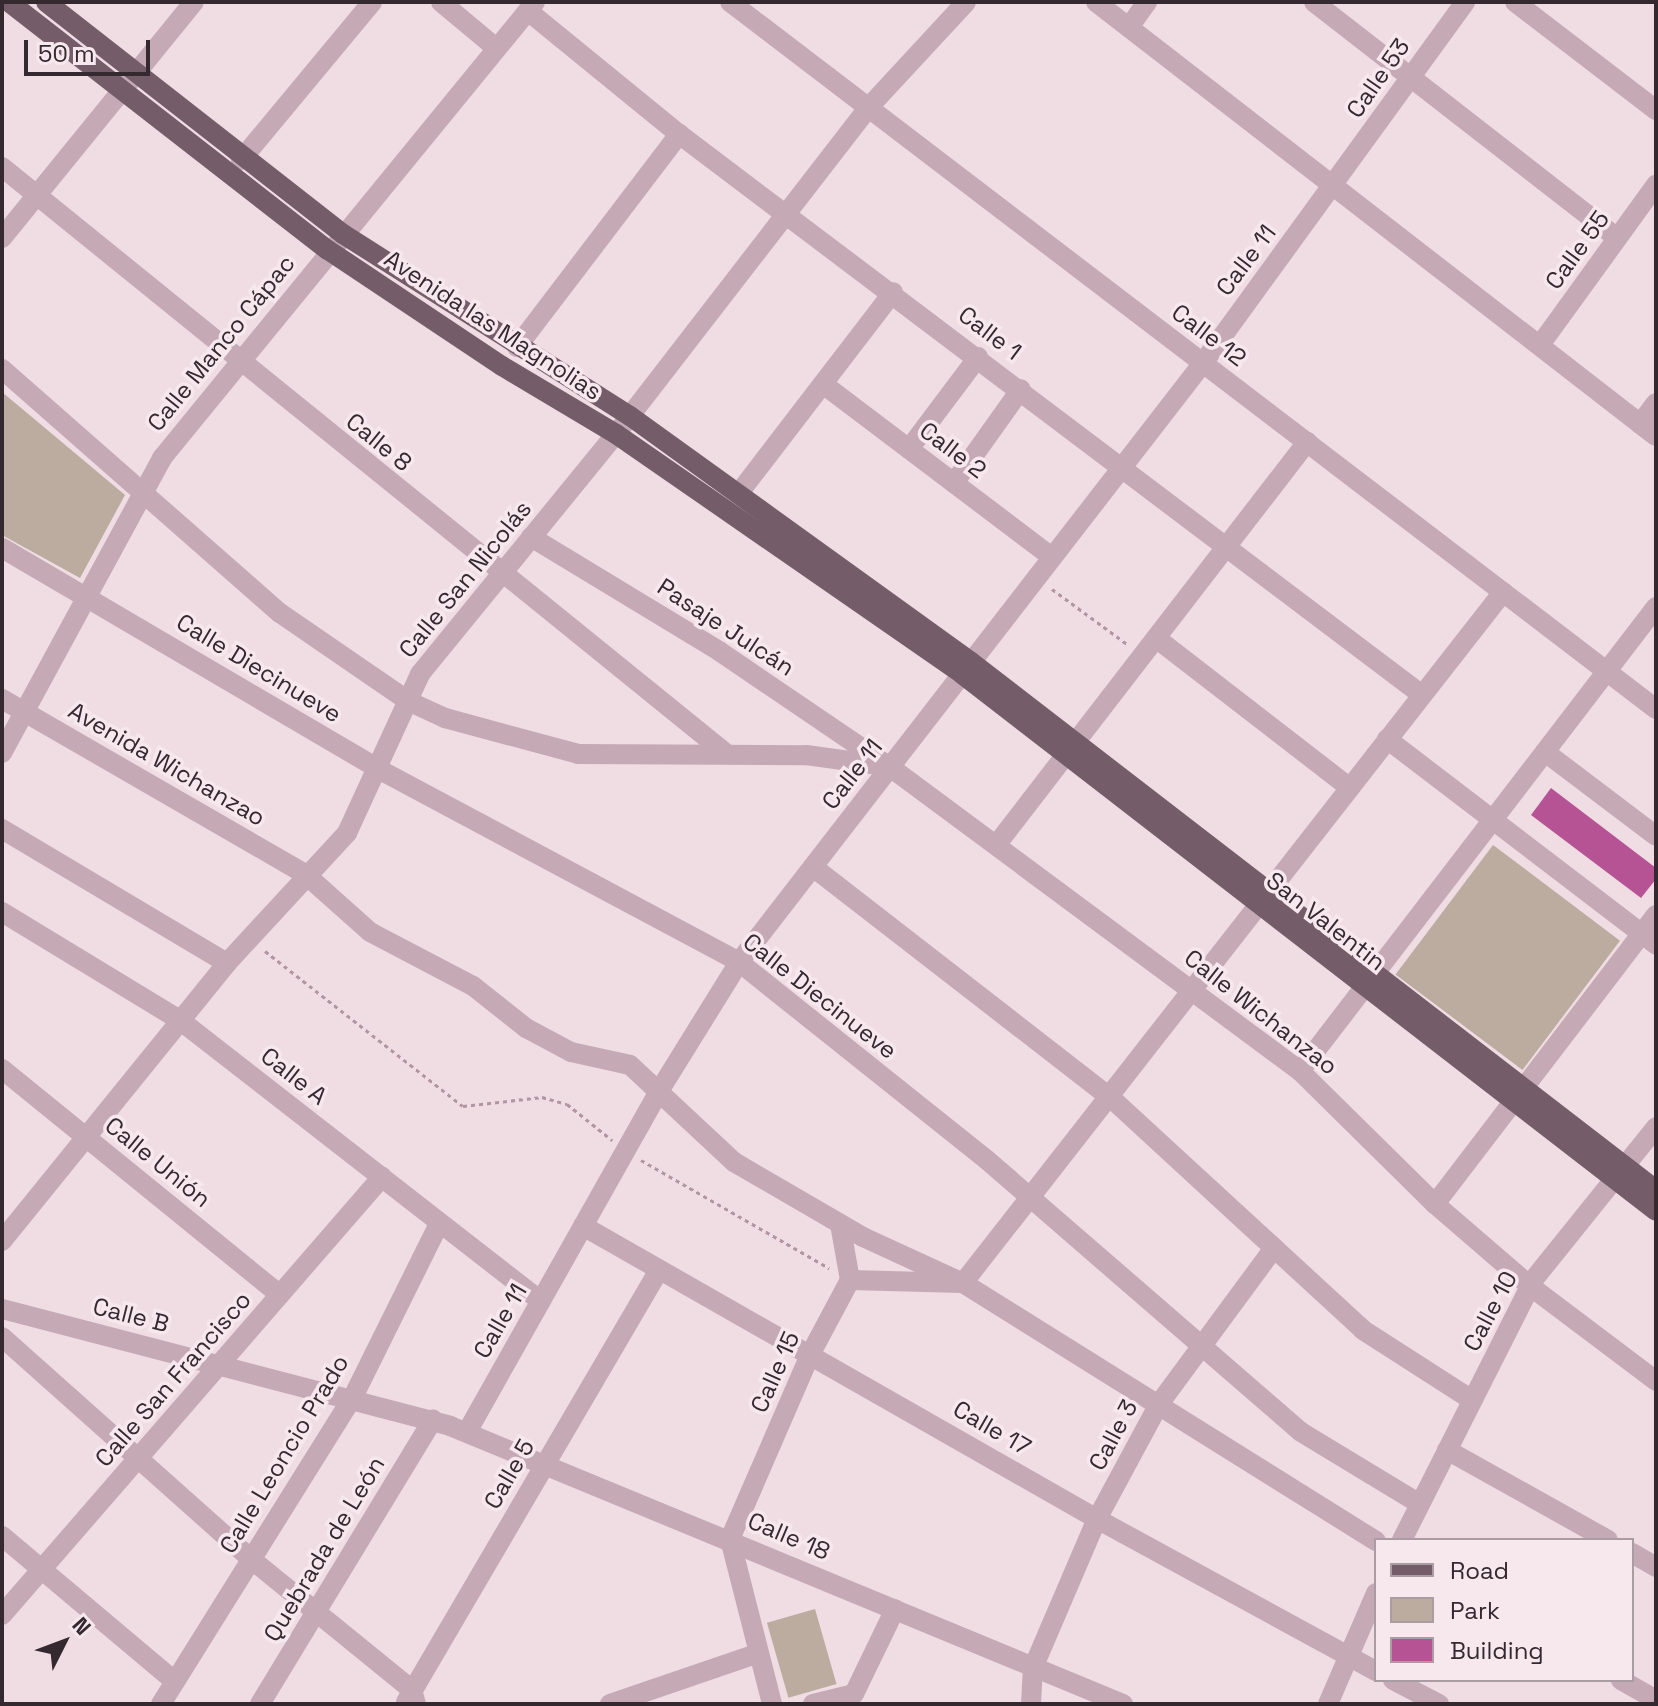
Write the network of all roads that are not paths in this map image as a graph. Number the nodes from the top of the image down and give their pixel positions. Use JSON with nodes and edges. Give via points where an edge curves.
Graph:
{"nodes":[{"id":1,"x":9,"y":2,"type":"edge"},
{"id":2,"x":46,"y":2,"type":"edge"},
{"id":3,"x":194,"y":2,"type":"edge"},
{"id":4,"x":372,"y":2,"type":"edge"},
{"id":5,"x":441,"y":2,"type":"edge"},
{"id":6,"x":730,"y":2,"type":"edge"},
{"id":7,"x":966,"y":2,"type":"edge"},
{"id":8,"x":1096,"y":2,"type":"edge"},
{"id":9,"x":1147,"y":2,"type":"edge"},
{"id":10,"x":1314,"y":2,"type":"edge"},
{"id":11,"x":1465,"y":2,"type":"edge"},
{"id":12,"x":1515,"y":2,"type":"edge"},
{"id":13,"x":531,"y":6,"type":"edge"},
{"id":14,"x":1129,"y":27,"type":"junction"},
{"id":15,"x":496,"y":48,"type":"junction"},
{"id":16,"x":135,"y":75,"type":"junction"},
{"id":17,"x":1410,"y":77,"type":"junction"},
{"id":18,"x":121,"y":92,"type":"junction"},
{"id":19,"x":868,"y":108,"type":"junction"},
{"id":20,"x":1656,"y":110,"type":"edge"},
{"id":21,"x":679,"y":134,"type":"junction"},
{"id":22,"x":241,"y":160,"type":"junction"},
{"id":23,"x":2,"y":167,"type":"edge"},
{"id":24,"x":1334,"y":185,"type":"junction"},
{"id":25,"x":1656,"y":185,"type":"edge"},
{"id":26,"x":37,"y":195,"type":"junction"},
{"id":27,"x":788,"y":215,"type":"junction"},
{"id":28,"x":343,"y":234,"type":"junction"},
{"id":29,"x":2,"y":238,"type":"edge"},
{"id":30,"x":1617,"y":238,"type":"junction"},
{"id":31,"x":328,"y":250,"type":"junction"},
{"id":32,"x":893,"y":292,"type":"junction"},
{"id":33,"x":1540,"y":345,"type":"junction"},
{"id":34,"x":517,"y":347,"type":"junction"},
{"id":35,"x":978,"y":357,"type":"junction"},
{"id":36,"x":239,"y":359,"type":"junction"},
{"id":37,"x":1203,"y":363,"type":"junction"},
{"id":38,"x":2,"y":369,"type":"edge"},
{"id":39,"x":823,"y":384,"type":"junction"},
{"id":40,"x":1021,"y":389,"type":"junction"},
{"id":41,"x":1656,"y":403,"type":"edge"},
{"id":42,"x":630,"y":416,"type":"junction"},
{"id":43,"x":1648,"y":430,"type":"edge"},
{"id":44,"x":616,"y":434,"type":"junction"},
{"id":45,"x":1307,"y":442,"type":"junction"},
{"id":46,"x":909,"y":449,"type":"junction"},
{"id":47,"x":1123,"y":466,"type":"junction"},
{"id":48,"x":954,"y":483,"type":"junction"},
{"id":49,"x":142,"y":492,"type":"junction"},
{"id":50,"x":739,"y":493,"type":"junction"},
{"id":51,"x":531,"y":537,"type":"junction"},
{"id":52,"x":1227,"y":546,"type":"junction"},
{"id":53,"x":2,"y":548,"type":"edge"},
{"id":54,"x":1052,"y":557,"type":"junction"},
{"id":55,"x":501,"y":574,"type":"junction"},
{"id":56,"x":1503,"y":592,"type":"junction"},
{"id":57,"x":87,"y":597,"type":"junction"},
{"id":58,"x":1656,"y":607,"type":"edge"},
{"id":59,"x":1156,"y":638,"type":"junction"},
{"id":60,"x":966,"y":668,"type":"junction"},
{"id":61,"x":1607,"y":671,"type":"junction"},
{"id":62,"x":1422,"y":695,"type":"junction"},
{"id":63,"x":2,"y":699,"type":"edge"},
{"id":64,"x":408,"y":701,"type":"junction"},
{"id":65,"x":1656,"y":709,"type":"edge"},
{"id":66,"x":26,"y":713,"type":"junction"},
{"id":67,"x":1387,"y":739,"type":"junction"},
{"id":68,"x":1071,"y":748,"type":"junction"},
{"id":69,"x":1545,"y":752,"type":"junction"},
{"id":70,"x":2,"y":753,"type":"edge"},
{"id":71,"x":727,"y":754,"type":"junction"},
{"id":72,"x":890,"y":767,"type":"junction"},
{"id":73,"x":380,"y":770,"type":"junction"},
{"id":74,"x":1350,"y":788,"type":"junction"},
{"id":75,"x":1494,"y":818,"type":"junction"},
{"id":76,"x":2,"y":829,"type":"edge"},
{"id":77,"x":1656,"y":836,"type":"edge"},
{"id":78,"x":997,"y":844,"type":"junction"},
{"id":79,"x":813,"y":867,"type":"junction"},
{"id":80,"x":305,"y":874,"type":"junction"},
{"id":81,"x":1266,"y":898,"type":"junction"},
{"id":82,"x":2,"y":912,"type":"edge"},
{"id":83,"x":1656,"y":915,"type":"edge"},
{"id":84,"x":1649,"y":940,"type":"edge"},
{"id":85,"x":739,"y":962,"type":"junction"},
{"id":86,"x":227,"y":963,"type":"junction"},
{"id":87,"x":1370,"y":978,"type":"junction"},
{"id":88,"x":1194,"y":992,"type":"junction"},
{"id":89,"x":181,"y":1021,"type":"junction"},
{"id":90,"x":2,"y":1069,"type":"edge"},
{"id":91,"x":1300,"y":1071,"type":"junction"},
{"id":92,"x":661,"y":1088,"type":"junction"},
{"id":93,"x":1518,"y":1094,"type":"junction"},
{"id":94,"x":1111,"y":1098,"type":"junction"},
{"id":95,"x":1656,"y":1127,"type":"edge"},
{"id":96,"x":87,"y":1137,"type":"junction"},
{"id":97,"x":1620,"y":1173,"type":"junction"},
{"id":98,"x":382,"y":1177,"type":"junction"},
{"id":99,"x":1656,"y":1190,"type":"edge"},
{"id":100,"x":1031,"y":1200,"type":"junction"},
{"id":101,"x":1435,"y":1204,"type":"junction"},
{"id":102,"x":1656,"y":1211,"type":"edge"},
{"id":103,"x":439,"y":1224,"type":"junction"},
{"id":104,"x":840,"y":1224,"type":"junction"},
{"id":105,"x":583,"y":1226,"type":"junction"},
{"id":106,"x":2,"y":1241,"type":"edge"},
{"id":107,"x":1274,"y":1248,"type":"junction"},
{"id":108,"x":659,"y":1270,"type":"junction"},
{"id":109,"x":850,"y":1280,"type":"junction"},
{"id":110,"x":963,"y":1283,"type":"junction"},
{"id":111,"x":1530,"y":1286,"type":"junction"},
{"id":112,"x":280,"y":1295,"type":"junction"},
{"id":113,"x":541,"y":1301,"type":"junction"},
{"id":114,"x":2,"y":1309,"type":"edge"},
{"id":115,"x":2,"y":1337,"type":"edge"},
{"id":116,"x":1204,"y":1346,"type":"junction"},
{"id":117,"x":811,"y":1353,"type":"junction"},
{"id":118,"x":220,"y":1364,"type":"junction"},
{"id":119,"x":1656,"y":1381,"type":"edge"},
{"id":120,"x":353,"y":1397,"type":"junction"},
{"id":121,"x":1472,"y":1400,"type":"junction"},
{"id":122,"x":1159,"y":1404,"type":"junction"},
{"id":123,"x":433,"y":1420,"type":"junction"},
{"id":124,"x":467,"y":1432,"type":"junction"},
{"id":125,"x":1447,"y":1450,"type":"junction"},
{"id":126,"x":139,"y":1458,"type":"junction"},
{"id":127,"x":546,"y":1462,"type":"junction"},
{"id":128,"x":1420,"y":1504,"type":"junction"},
{"id":129,"x":1097,"y":1519,"type":"junction"},
{"id":130,"x":2,"y":1536,"type":"edge"},
{"id":131,"x":1403,"y":1538,"type":"edge"},
{"id":132,"x":1604,"y":1538,"type":"edge"},
{"id":133,"x":730,"y":1539,"type":"junction"},
{"id":134,"x":1374,"y":1540,"type":"edge"},
{"id":135,"x":1634,"y":1554,"type":"edge"},
{"id":136,"x":251,"y":1559,"type":"junction"},
{"id":137,"x":1656,"y":1567,"type":"edge"},
{"id":138,"x":43,"y":1568,"type":"junction"},
{"id":139,"x":1374,"y":1597,"type":"edge"},
{"id":140,"x":895,"y":1609,"type":"junction"},
{"id":141,"x":315,"y":1614,"type":"junction"},
{"id":142,"x":2,"y":1615,"type":"edge"},
{"id":143,"x":759,"y":1653,"type":"junction"},
{"id":144,"x":1345,"y":1655,"type":"junction"},
{"id":145,"x":1033,"y":1668,"type":"junction"},
{"id":146,"x":1374,"y":1670,"type":"edge"},
{"id":147,"x":174,"y":1681,"type":"junction"},
{"id":148,"x":1397,"y":1682,"type":"edge"},
{"id":149,"x":1624,"y":1682,"type":"edge"},
{"id":150,"x":411,"y":1699,"type":"edge"},
{"id":151,"x":1656,"y":1700,"type":"edge"},
{"id":152,"x":161,"y":1704,"type":"edge"},
{"id":153,"x":260,"y":1704,"type":"edge"},
{"id":154,"x":610,"y":1704,"type":"edge"},
{"id":155,"x":772,"y":1704,"type":"edge"},
{"id":156,"x":813,"y":1704,"type":"edge"},
{"id":157,"x":1031,"y":1704,"type":"edge"},
{"id":158,"x":1123,"y":1704,"type":"edge"},
{"id":159,"x":1328,"y":1704,"type":"edge"},
{"id":160,"x":1439,"y":1704,"type":"edge"}],
"edges":[{"from":1,"to":18,"type":"main road","name":"Avenida las Magnolias"},
{"from":2,"to":16,"type":"main road","name":"Avenida las Magnolias"},
{"from":3,"to":16,"type":"street"},
{"from":4,"to":22,"type":"street"},
{"from":5,"to":15,"type":"street"},
{"from":6,"to":19,"type":"street","name":"Calle 12"},
{"from":7,"to":19,"type":"street","name":"Calle San Nicolás"},
{"from":8,"to":14,"type":"street"},
{"from":9,"to":14,"type":"street"},
{"from":10,"to":17,"type":"street"},
{"from":11,"to":17,"type":"street","name":"Calle 53"},
{"from":12,"to":20,"type":"street"},
{"from":13,"to":15,"type":"street","name":"Calle Manco Cápac"},
{"from":13,"to":21,"type":"street","name":"Calle 1"},
{"from":14,"to":24,"type":"street"},
{"from":15,"to":28,"type":"street","name":"Calle Manco Cápac"},
{"from":16,"to":18,"type":"street"},
{"from":16,"to":22,"type":"main road","name":"Avenida las Magnolias"},
{"from":17,"to":24,"type":"street","name":"Calle 53"},
{"from":17,"to":30,"type":"street"},
{"from":18,"to":26,"type":"street"},
{"from":18,"to":31,"type":"main road","name":"Avenida las Magnolias"},
{"from":19,"to":27,"type":"street","name":"Calle San Nicolás"},
{"from":19,"to":37,"type":"street","name":"Calle 12"},
{"from":21,"to":27,"type":"street","name":"Calle 1"},
{"from":21,"to":34,"type":"street"},
{"from":22,"to":28,"type":"main road","name":"Avenida las Magnolias"},
{"from":23,"to":26,"type":"street","name":"Calle 8"},
{"from":24,"to":33,"type":"street"},
{"from":24,"to":37,"type":"street","name":"Calle 11"},
{"from":25,"to":30,"type":"street","name":"Calle 55"},
{"from":26,"to":29,"type":"street"},
{"from":26,"to":36,"type":"street","name":"Calle 8"},
{"from":27,"to":32,"type":"street","name":"Calle 1"},
{"from":27,"to":42,"type":"street","name":"Calle San Nicolás"},
{"from":28,"to":31,"type":"street","name":"Calle Manco Cápac"},
{"from":28,"to":34,"type":"main road","name":"Avenida las Magnolias"},
{"from":30,"to":33,"type":"street","name":"Calle 55"},
{"from":31,"to":36,"type":"street","name":"Calle Manco Cápac"},
{"from":31,"to":44,"type":"main road","name":"Avenida las Magnolias","via":[[502,366]]},
{"from":32,"to":35,"type":"street","name":"Calle 1"},
{"from":32,"to":39,"type":"street"},
{"from":33,"to":43,"type":"street"},
{"from":34,"to":42,"type":"main road","name":"Avenida las Magnolias"},
{"from":35,"to":40,"type":"street","name":"Calle 1"},
{"from":35,"to":46,"type":"street"},
{"from":36,"to":49,"type":"street","name":"Calle Manco Cápac"},
{"from":36,"to":55,"type":"street","name":"Calle 8"},
{"from":37,"to":45,"type":"street","name":"Calle 12"},
{"from":37,"to":47,"type":"street","name":"Calle 11"},
{"from":38,"to":49,"type":"street"},
{"from":39,"to":46,"type":"street","name":"Calle 2"},
{"from":39,"to":50,"type":"street"},
{"from":40,"to":47,"type":"street","name":"Calle 1"},
{"from":40,"to":48,"type":"street"},
{"from":41,"to":43,"type":"street"},
{"from":42,"to":44,"type":"street","name":"Calle San Nicolás"},
{"from":42,"to":50,"type":"main road","name":"Avenida las Magnolias"},
{"from":44,"to":51,"type":"street","name":"Calle San Nicolás"},
{"from":44,"to":60,"type":"main road","name":"Avenida las Magnolias"},
{"from":45,"to":52,"type":"street"},
{"from":45,"to":56,"type":"street","name":"Calle 12"},
{"from":46,"to":48,"type":"street","name":"Calle 2"},
{"from":47,"to":52,"type":"street","name":"Calle 1"},
{"from":47,"to":54,"type":"street","name":"Calle 11"},
{"from":48,"to":54,"type":"street","name":"Calle 2"},
{"from":49,"to":57,"type":"street","name":"Calle Manco Cápac"},
{"from":49,"to":64,"type":"street","via":[[280,613]]},
{"from":50,"to":60,"type":"main road","name":"Avenida las Magnolias"},
{"from":51,"to":55,"type":"street","name":"Calle San Nicolás"},
{"from":51,"to":72,"type":"street","name":"Pasaje Julcán","via":[[719,651]]},
{"from":52,"to":59,"type":"street"},
{"from":52,"to":62,"type":"street","name":"Calle 1"},
{"from":53,"to":57,"type":"street","name":"Calle Diecinueve"},
{"from":54,"to":60,"type":"street","name":"Calle 11"},
{"from":55,"to":64,"type":"street","name":"Calle San Nicolás","via":[[420,674]]},
{"from":55,"to":71,"type":"street","name":"Calle 8"},
{"from":56,"to":61,"type":"street","name":"Calle 12"},
{"from":56,"to":62,"type":"street"},
{"from":57,"to":66,"type":"street","name":"Calle Manco Cápac"},
{"from":57,"to":73,"type":"street","name":"Calle Diecinueve"},
{"from":58,"to":61,"type":"street"},
{"from":59,"to":68,"type":"street"},
{"from":59,"to":74,"type":"street"},
{"from":60,"to":68,"type":"main road","name":"San Valentin"},
{"from":60,"to":72,"type":"street","name":"Calle 11"},
{"from":61,"to":65,"type":"street","name":"Calle 12"},
{"from":61,"to":69,"type":"street"},
{"from":62,"to":67,"type":"street"},
{"from":63,"to":66,"type":"street","name":"Avenida Wichanzao"},
{"from":64,"to":71,"type":"street","via":[[512,739],[578,754]]},
{"from":64,"to":73,"type":"street","name":"Calle San Nicolás"},
{"from":66,"to":70,"type":"street","name":"Calle Manco Cápac"},
{"from":66,"to":80,"type":"street","name":"Avenida Wichanzao"},
{"from":67,"to":74,"type":"street"},
{"from":67,"to":75,"type":"street"},
{"from":68,"to":78,"type":"street"},
{"from":68,"to":81,"type":"main road","name":"San Valentin"},
{"from":69,"to":75,"type":"street"},
{"from":69,"to":77,"type":"street"},
{"from":71,"to":72,"type":"street","via":[[806,755]]},
{"from":72,"to":78,"type":"street","name":"Calle Wichanzao"},
{"from":72,"to":79,"type":"street","name":"Calle 11"},
{"from":73,"to":80,"type":"street","name":"Calle San Nicolás","via":[[347,833]]},
{"from":73,"to":85,"type":"street","name":"Calle Diecinueve"},
{"from":74,"to":81,"type":"street"},
{"from":75,"to":84,"type":"street"},
{"from":75,"to":87,"type":"street"},
{"from":76,"to":86,"type":"street"},
{"from":78,"to":88,"type":"street","name":"Calle Wichanzao"},
{"from":79,"to":85,"type":"street","name":"Calle 11"},
{"from":79,"to":94,"type":"street"},
{"from":80,"to":86,"type":"street","name":"Calle San Nicolás"},
{"from":80,"to":92,"type":"street","name":"Avenida Wichanzao","via":[[370,932],[473,986],[526,1028],[571,1052],[630,1065]]},
{"from":81,"to":87,"type":"main road","name":"San Valentin"},
{"from":81,"to":88,"type":"street"},
{"from":82,"to":89,"type":"street","name":"Calle A"},
{"from":83,"to":84,"type":"street"},
{"from":84,"to":93,"type":"street"},
{"from":85,"to":92,"type":"street","name":"Calle 11"},
{"from":85,"to":100,"type":"street","name":"Calle Diecinueve"},
{"from":86,"to":89,"type":"street","name":"Calle San Nicolás"},
{"from":87,"to":91,"type":"street"},
{"from":87,"to":93,"type":"main road","name":"San Valentin"},
{"from":88,"to":91,"type":"street","name":"Calle Wichanzao"},
{"from":88,"to":94,"type":"street"},
{"from":89,"to":96,"type":"street","name":"Calle San Nicolás"},
{"from":89,"to":98,"type":"street","name":"Calle A"},
{"from":90,"to":96,"type":"street","name":"Calle Unión"},
{"from":91,"to":101,"type":"street","name":"Calle Wichanzao"},
{"from":92,"to":104,"type":"street","name":"Avenida Wichanzao","via":[[734,1162]]},
{"from":92,"to":105,"type":"street","name":"Calle 11"},
{"from":93,"to":97,"type":"main road","name":"San Valentin"},
{"from":93,"to":101,"type":"street"},
{"from":94,"to":100,"type":"street"},
{"from":94,"to":107,"type":"street"},
{"from":95,"to":97,"type":"street","name":"Calle 10"},
{"from":96,"to":106,"type":"street","name":"Calle San Nicolás"},
{"from":96,"to":112,"type":"street","name":"Calle Unión"},
{"from":97,"to":99,"type":"main road","name":"San Valentin"},
{"from":97,"to":102,"type":"main road","name":"San Valentin"},
{"from":97,"to":111,"type":"street","name":"Calle 10"},
{"from":98,"to":103,"type":"street","name":"Calle A"},
{"from":98,"to":112,"type":"street","name":"Calle San Francisco"},
{"from":100,"to":110,"type":"street"},
{"from":100,"to":116,"type":"street","name":"Calle Diecinueve"},
{"from":101,"to":111,"type":"street","name":"Calle Wichanzao"},
{"from":103,"to":113,"type":"street","name":"Calle A"},
{"from":103,"to":120,"type":"street","name":"Calle Leoncio Prado"},
{"from":104,"to":109,"type":"street"},
{"from":104,"to":110,"type":"street","name":"Avenida Wichanzao"},
{"from":105,"to":108,"type":"street","name":"Calle 17"},
{"from":105,"to":113,"type":"street","name":"Calle 11"},
{"from":107,"to":116,"type":"street","name":"Calle 3"},
{"from":107,"to":121,"type":"street","via":[[1363,1330]]},
{"from":108,"to":117,"type":"street","name":"Calle 17"},
{"from":108,"to":127,"type":"street","name":"Calle 5"},
{"from":109,"to":110,"type":"street"},
{"from":109,"to":117,"type":"street","name":"Calle 15"},
{"from":110,"to":122,"type":"street","name":"Avenida Wichanzao"},
{"from":111,"to":119,"type":"street","name":"Calle Wichanzao"},
{"from":111,"to":121,"type":"street","name":"Calle 10"},
{"from":112,"to":118,"type":"street","name":"Calle San Francisco"},
{"from":113,"to":124,"type":"street","name":"Calle 11"},
{"from":114,"to":118,"type":"street","name":"Calle B"},
{"from":115,"to":126,"type":"street"},
{"from":116,"to":122,"type":"street","name":"Calle 3"},
{"from":116,"to":128,"type":"street","name":"Calle Diecinueve","via":[[1301,1432]]},
{"from":117,"to":129,"type":"street","name":"Calle 17"},
{"from":117,"to":133,"type":"street","name":"Calle 15"},
{"from":118,"to":120,"type":"street","name":"Calle B"},
{"from":118,"to":126,"type":"street","name":"Calle San Francisco"},
{"from":120,"to":123,"type":"street","name":"Calle B"},
{"from":120,"to":136,"type":"street","name":"Calle Leoncio Prado"},
{"from":121,"to":125,"type":"street","name":"Calle 10"},
{"from":122,"to":129,"type":"street","name":"Calle 3"},
{"from":122,"to":134,"type":"street","name":"Avenida Wichanzao"},
{"from":123,"to":124,"type":"street","name":"Calle 18"},
{"from":123,"to":141,"type":"street","name":"Quebrada de León"},
{"from":124,"to":127,"type":"street","name":"Calle 18"},
{"from":125,"to":128,"type":"street","name":"Calle 10"},
{"from":125,"to":132,"type":"street"},
{"from":126,"to":136,"type":"street"},
{"from":126,"to":138,"type":"street","name":"Calle San Francisco"},
{"from":127,"to":133,"type":"street","name":"Calle 18"},
{"from":127,"to":150,"type":"street","name":"Calle 5"},
{"from":128,"to":131,"type":"street","name":"Calle 10"},
{"from":129,"to":144,"type":"street","name":"Calle 17"},
{"from":129,"to":145,"type":"street","name":"Calle 3"},
{"from":130,"to":138,"type":"street"},
{"from":133,"to":140,"type":"street","name":"Calle 18"},
{"from":133,"to":143,"type":"street"},
{"from":135,"to":137,"type":"street"},
{"from":136,"to":141,"type":"street"},
{"from":136,"to":147,"type":"street","name":"Calle Leoncio Prado"},
{"from":138,"to":142,"type":"street","name":"Calle San Francisco"},
{"from":138,"to":147,"type":"street"},
{"from":139,"to":144,"type":"street"},
{"from":140,"to":145,"type":"street","name":"Calle 18"},
{"from":140,"to":156,"type":"street","via":[[854,1694]]},
{"from":141,"to":150,"type":"street"},
{"from":141,"to":153,"type":"street","name":"Quebrada de León"},
{"from":143,"to":154,"type":"street"},
{"from":143,"to":155,"type":"street"},
{"from":144,"to":146,"type":"street","name":"Calle 17"},
{"from":144,"to":159,"type":"street"},
{"from":145,"to":157,"type":"street"},
{"from":145,"to":158,"type":"street","name":"Calle 18"},
{"from":147,"to":152,"type":"street","name":"Calle Leoncio Prado"},
{"from":148,"to":160,"type":"street"},
{"from":149,"to":151,"type":"street"}]}
